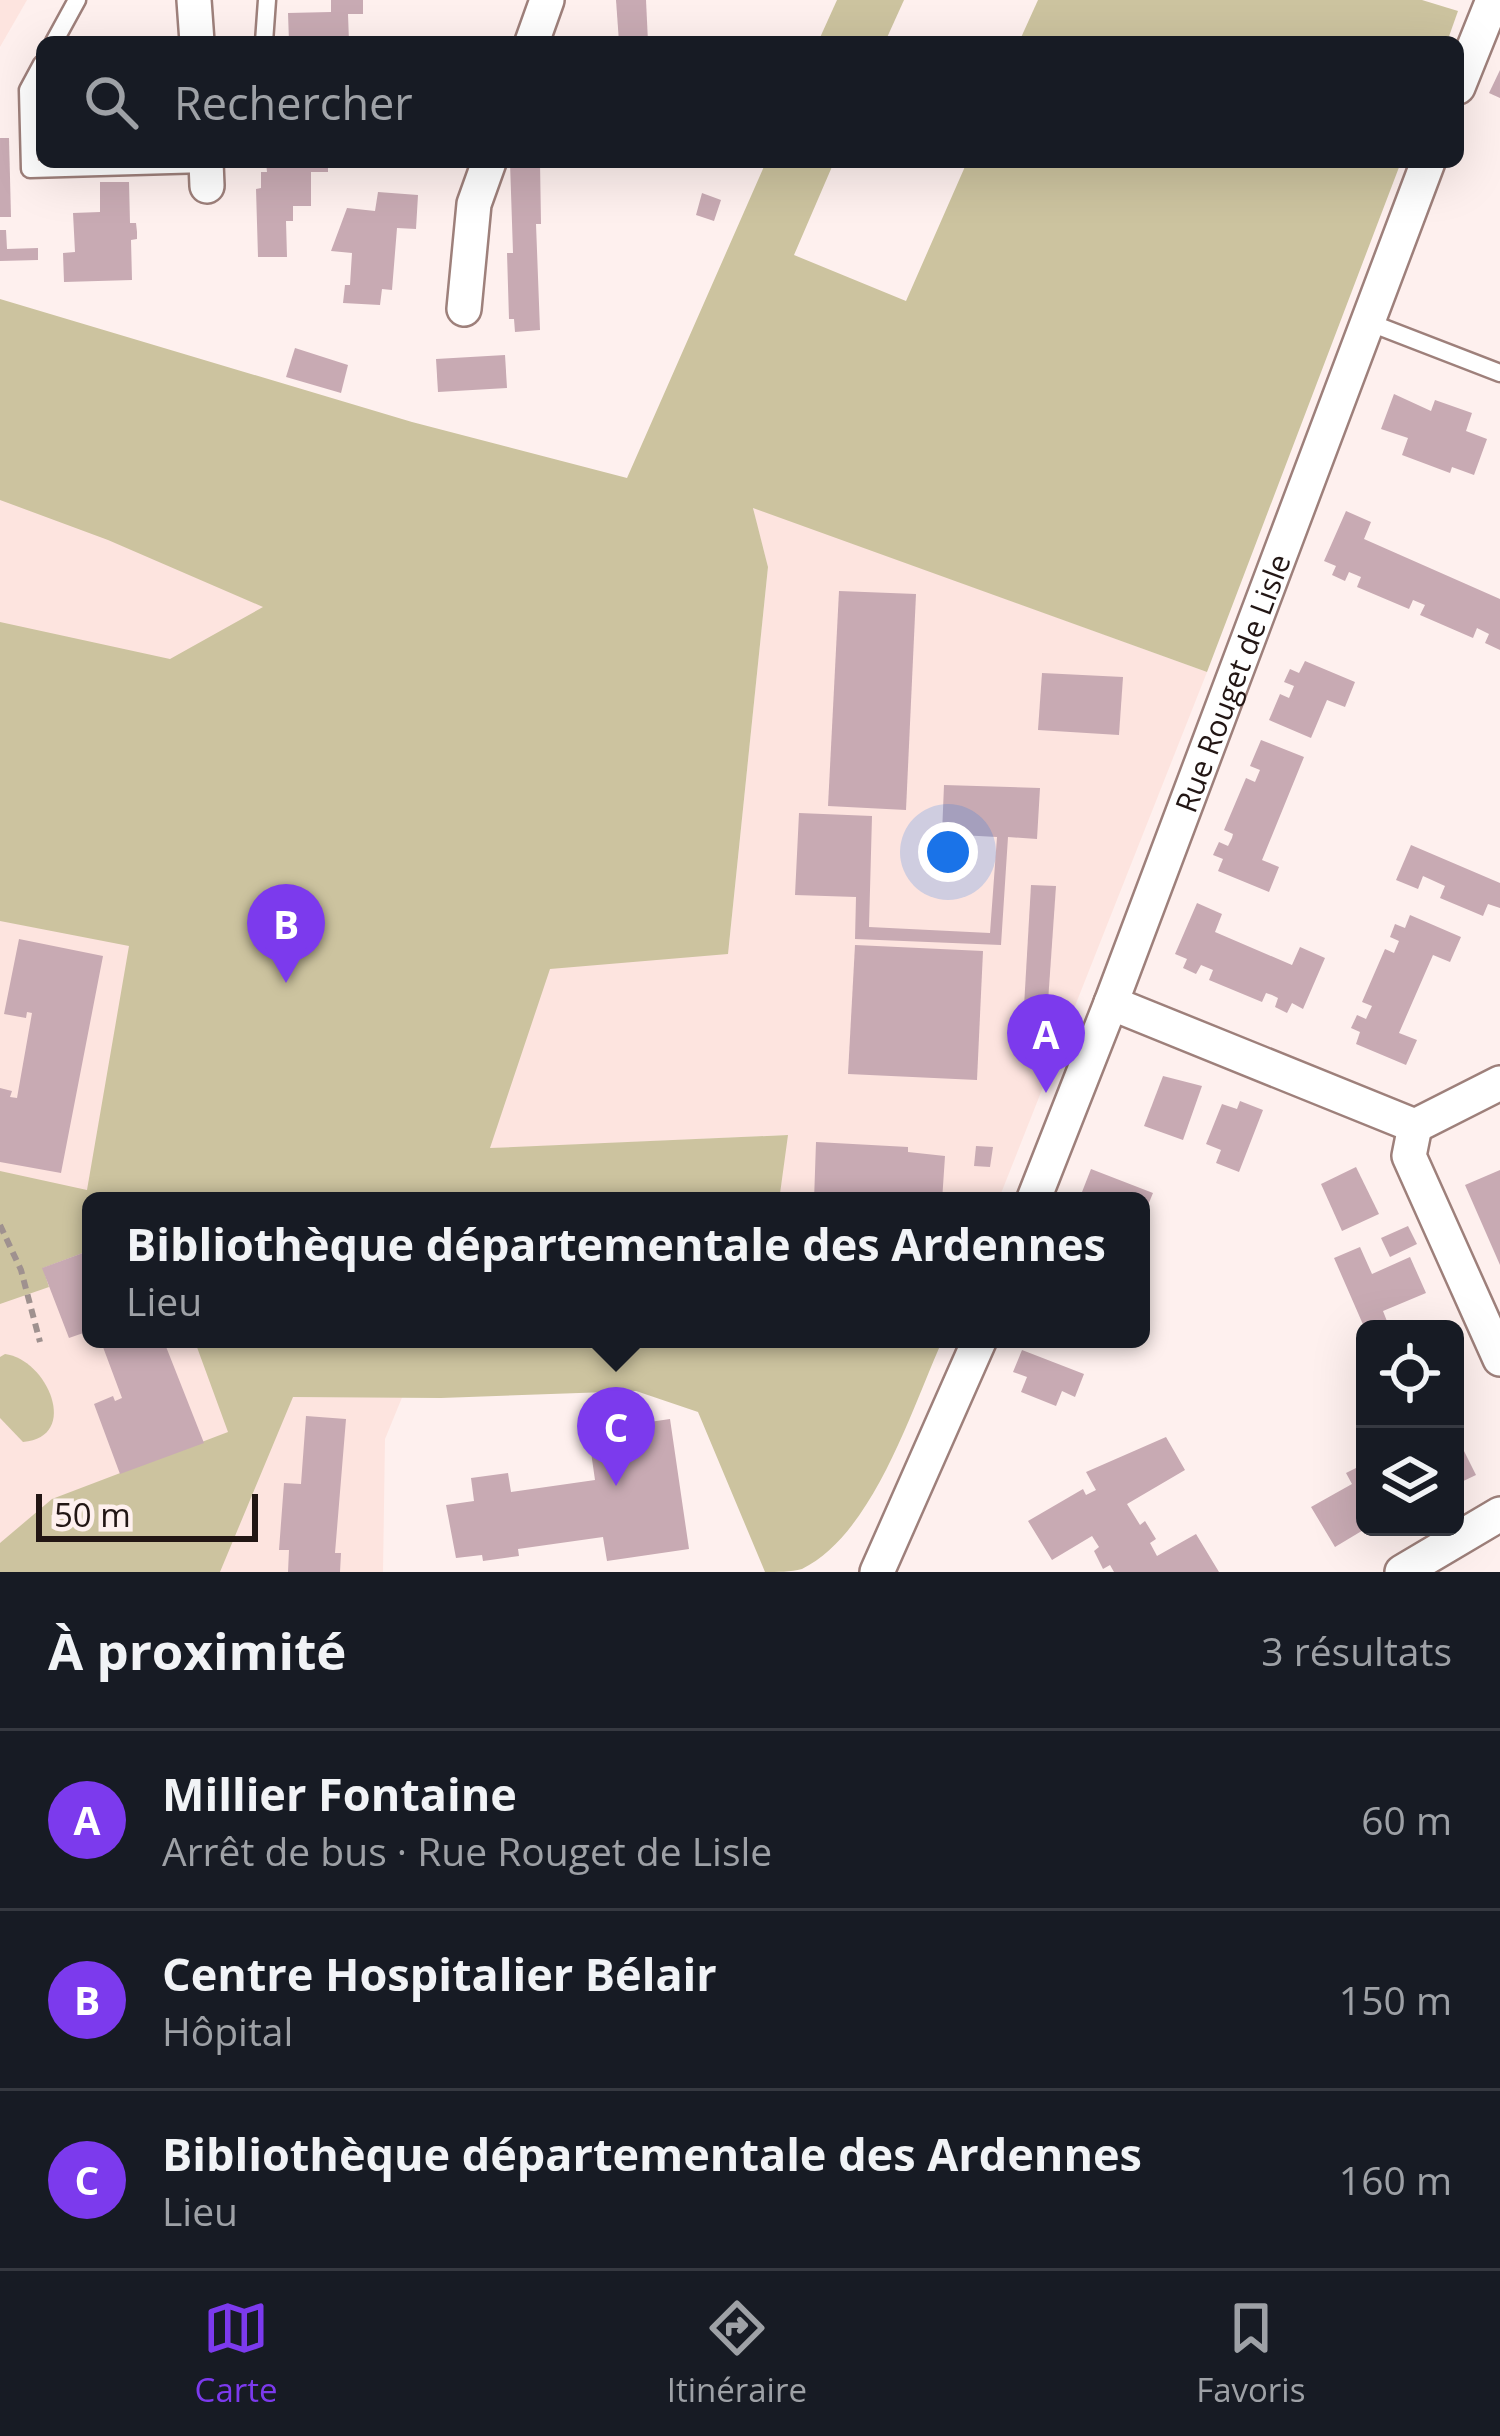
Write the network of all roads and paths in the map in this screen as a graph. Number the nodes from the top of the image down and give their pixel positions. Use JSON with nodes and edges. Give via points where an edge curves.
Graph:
{"nodes":[{"id":1,"x":77,"y":0,"type":"edge"},
{"id":2,"x":194,"y":0,"type":"edge"},
{"id":3,"x":267,"y":0,"type":"edge"},
{"id":4,"x":548,"y":0,"type":"edge"},
{"id":5,"x":1493,"y":0,"type":"edge"},
{"id":6,"x":57,"y":36,"type":"edge"},
{"id":7,"x":197,"y":36,"type":"edge"},
{"id":8,"x":264,"y":36,"type":"edge"},
{"id":9,"x":534,"y":36,"type":"edge"},
{"id":10,"x":1464,"y":72,"type":"edge"},
{"id":11,"x":36,"y":75,"type":"edge"},
{"id":12,"x":487,"y":168,"type":"edge"},
{"id":13,"x":1426,"y":168,"type":"edge"},
{"id":14,"x":206,"y":171,"type":"edge"},
{"id":15,"x":464,"y":310,"type":"dead end"},
{"id":16,"x":1368,"y":322,"type":"junction"},
{"id":17,"x":1500,"y":373,"type":"edge"},
{"id":18,"x":1112,"y":1004,"type":"junction"},
{"id":19,"x":1500,"y":1083,"type":"edge"},
{"id":20,"x":1415,"y":1126,"type":"junction"},
{"id":21,"x":1037,"y":1192,"type":"edge"},
{"id":22,"x":0,"y":1225,"type":"edge"},
{"id":23,"x":40,"y":1342,"type":"dead end"},
{"id":24,"x":976,"y":1348,"type":"edge"},
{"id":25,"x":1500,"y":1359,"type":"edge"},
{"id":26,"x":1500,"y":1514,"type":"edge"},
{"id":27,"x":877,"y":1572,"type":"edge"},
{"id":28,"x":1402,"y":1572,"type":"edge"}],
"edges":[{"from":1,"to":6,"type":"lane"},
{"from":2,"to":7,"type":"street"},
{"from":3,"to":8,"type":"lane"},
{"from":4,"to":9,"type":"street"},
{"from":5,"to":10,"type":"street"},
{"from":11,"to":14,"type":"lane","via":[[28,90],[30,169]]},
{"from":12,"to":15,"type":"street","via":[[474,204]]},
{"from":13,"to":16,"type":"street","name":"Rue Rouget de Lisle"},
{"from":16,"to":17,"type":"lane"},
{"from":16,"to":18,"type":"street","name":"Rue Rouget de Lisle"},
{"from":18,"to":20,"type":"street"},
{"from":18,"to":21,"type":"street","name":"Rue Rouget de Lisle"},
{"from":19,"to":20,"type":"street"},
{"from":20,"to":25,"type":"street","via":[[1409,1156]]},
{"from":22,"to":23,"type":"path"},
{"from":24,"to":27,"type":"street"},
{"from":26,"to":28,"type":"street"}]}
